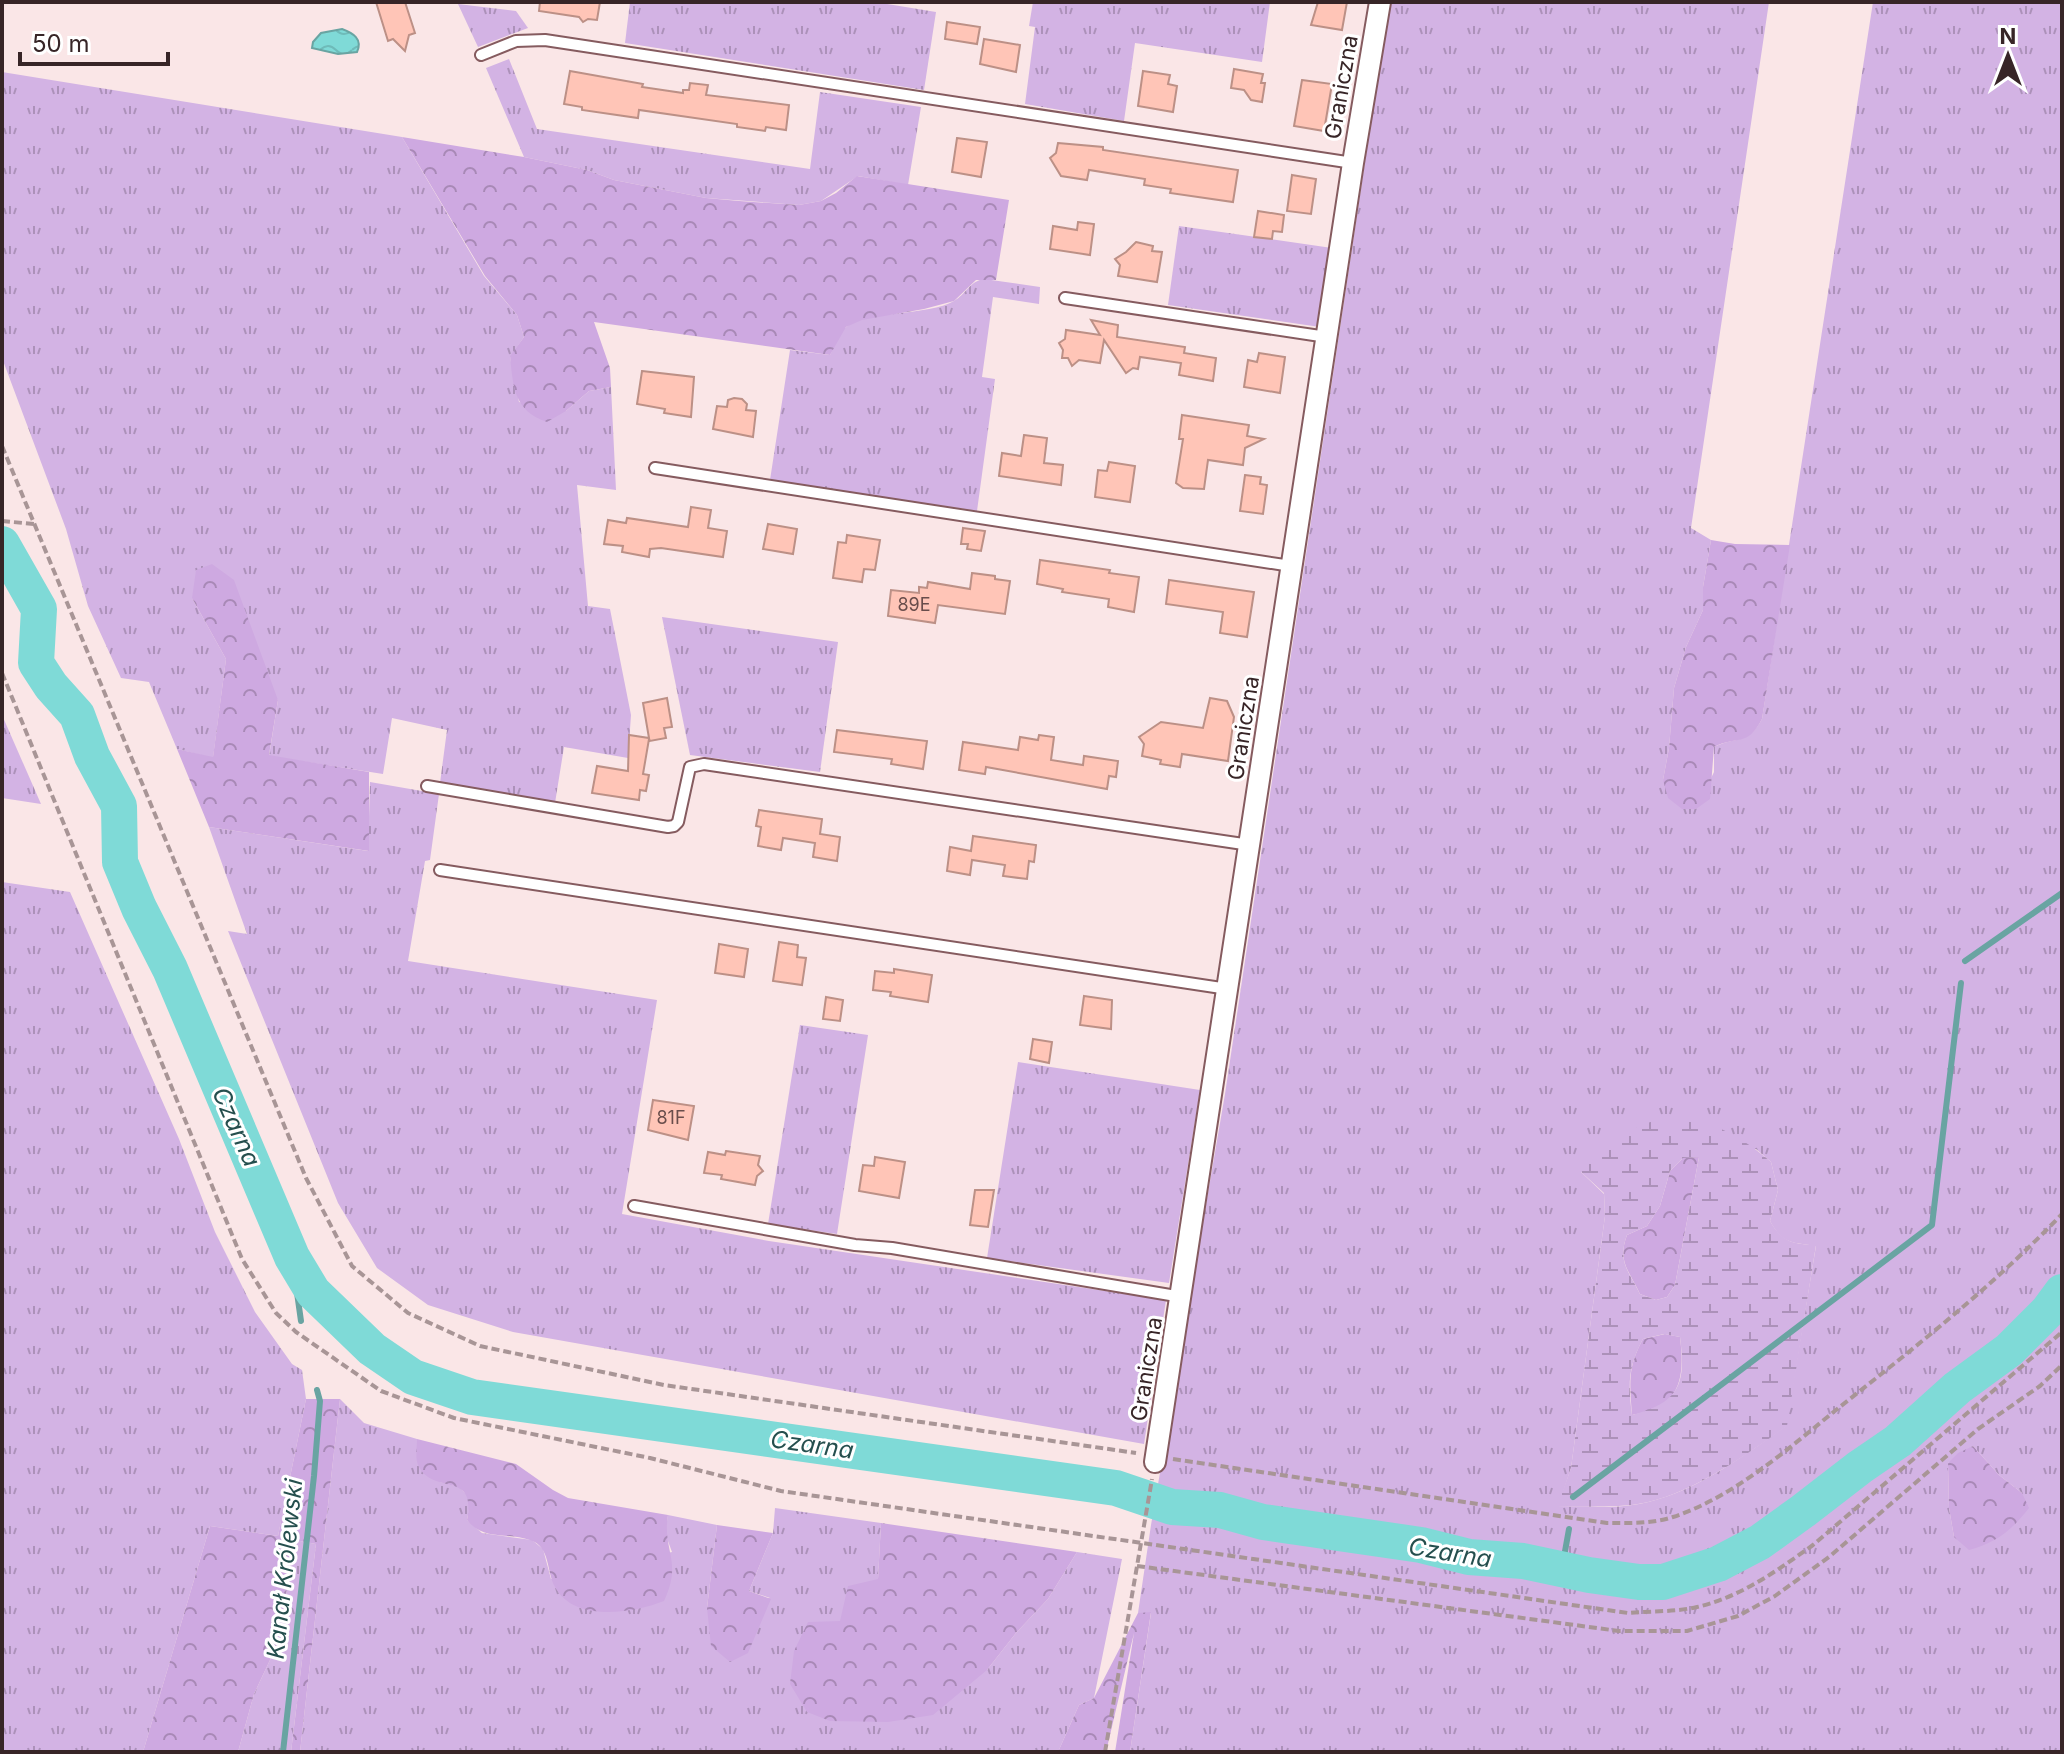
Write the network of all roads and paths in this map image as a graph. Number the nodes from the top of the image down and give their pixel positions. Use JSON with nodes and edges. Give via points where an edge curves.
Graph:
{"nodes":[{"id":1,"x":1380,"y":2,"type":"edge"},
{"id":2,"x":481,"y":55,"type":"dead end"},
{"id":3,"x":1353,"y":163,"type":"junction"},
{"id":4,"x":1065,"y":298,"type":"dead end"},
{"id":5,"x":1327,"y":337,"type":"junction"},
{"id":6,"x":2,"y":446,"type":"edge"},
{"id":7,"x":655,"y":468,"type":"dead end"},
{"id":8,"x":2,"y":521,"type":"edge"},
{"id":9,"x":34,"y":524,"type":"junction"},
{"id":10,"x":1291,"y":566,"type":"junction"},
{"id":11,"x":2,"y":673,"type":"edge"},
{"id":12,"x":427,"y":786,"type":"dead end"},
{"id":13,"x":1250,"y":845,"type":"junction"},
{"id":14,"x":440,"y":870,"type":"dead end"},
{"id":15,"x":1229,"y":989,"type":"junction"},
{"id":16,"x":634,"y":1206,"type":"dead end"},
{"id":17,"x":2062,"y":1214,"type":"edge"},
{"id":18,"x":1182,"y":1297,"type":"junction"},
{"id":19,"x":2062,"y":1332,"type":"edge"},
{"id":20,"x":2062,"y":1365,"type":"edge"},
{"id":21,"x":1156,"y":1459,"type":"junction"},
{"id":22,"x":1140,"y":1544,"type":"junction"},
{"id":23,"x":1137,"y":1566,"type":"junction"},
{"id":24,"x":1105,"y":1752,"type":"edge"}],
"edges":[{"from":1,"to":3,"type":"street","name":"Graniczna"},
{"from":2,"to":3,"type":"lane","via":[[524,39],[545,40]]},
{"from":3,"to":5,"type":"street","name":"Graniczna"},
{"from":4,"to":5,"type":"lane"},
{"from":5,"to":10,"type":"street","name":"Graniczna"},
{"from":6,"to":9,"type":"path"},
{"from":7,"to":10,"type":"lane"},
{"from":8,"to":9,"type":"path"},
{"from":9,"to":21,"type":"path","via":[[306,1178],[352,1266],[408,1313],[480,1346],[664,1385]]},
{"from":10,"to":13,"type":"street","name":"Graniczna"},
{"from":11,"to":22,"type":"path","via":[[242,1259],[276,1313],[296,1332],[381,1391],[454,1418],[781,1491]]},
{"from":12,"to":13,"type":"lane","via":[[668,827],[678,822],[690,767],[704,764]]},
{"from":13,"to":15,"type":"street","name":"Graniczna"},
{"from":14,"to":15,"type":"lane"},
{"from":15,"to":18,"type":"street","name":"Graniczna"},
{"from":16,"to":18,"type":"lane"},
{"from":17,"to":21,"type":"path","via":[[1948,1322],[1790,1447],[1719,1497],[1672,1518],[1607,1523]]},
{"from":18,"to":21,"type":"street","name":"Graniczna"},
{"from":19,"to":22,"type":"path","via":[[1813,1545],[1742,1591],[1697,1607],[1628,1613]]},
{"from":20,"to":23,"type":"path","via":[[1775,1596],[1738,1616],[1687,1631],[1619,1631]]},
{"from":21,"to":22,"type":"path"},
{"from":22,"to":23,"type":"path"},
{"from":23,"to":24,"type":"path"}]}
